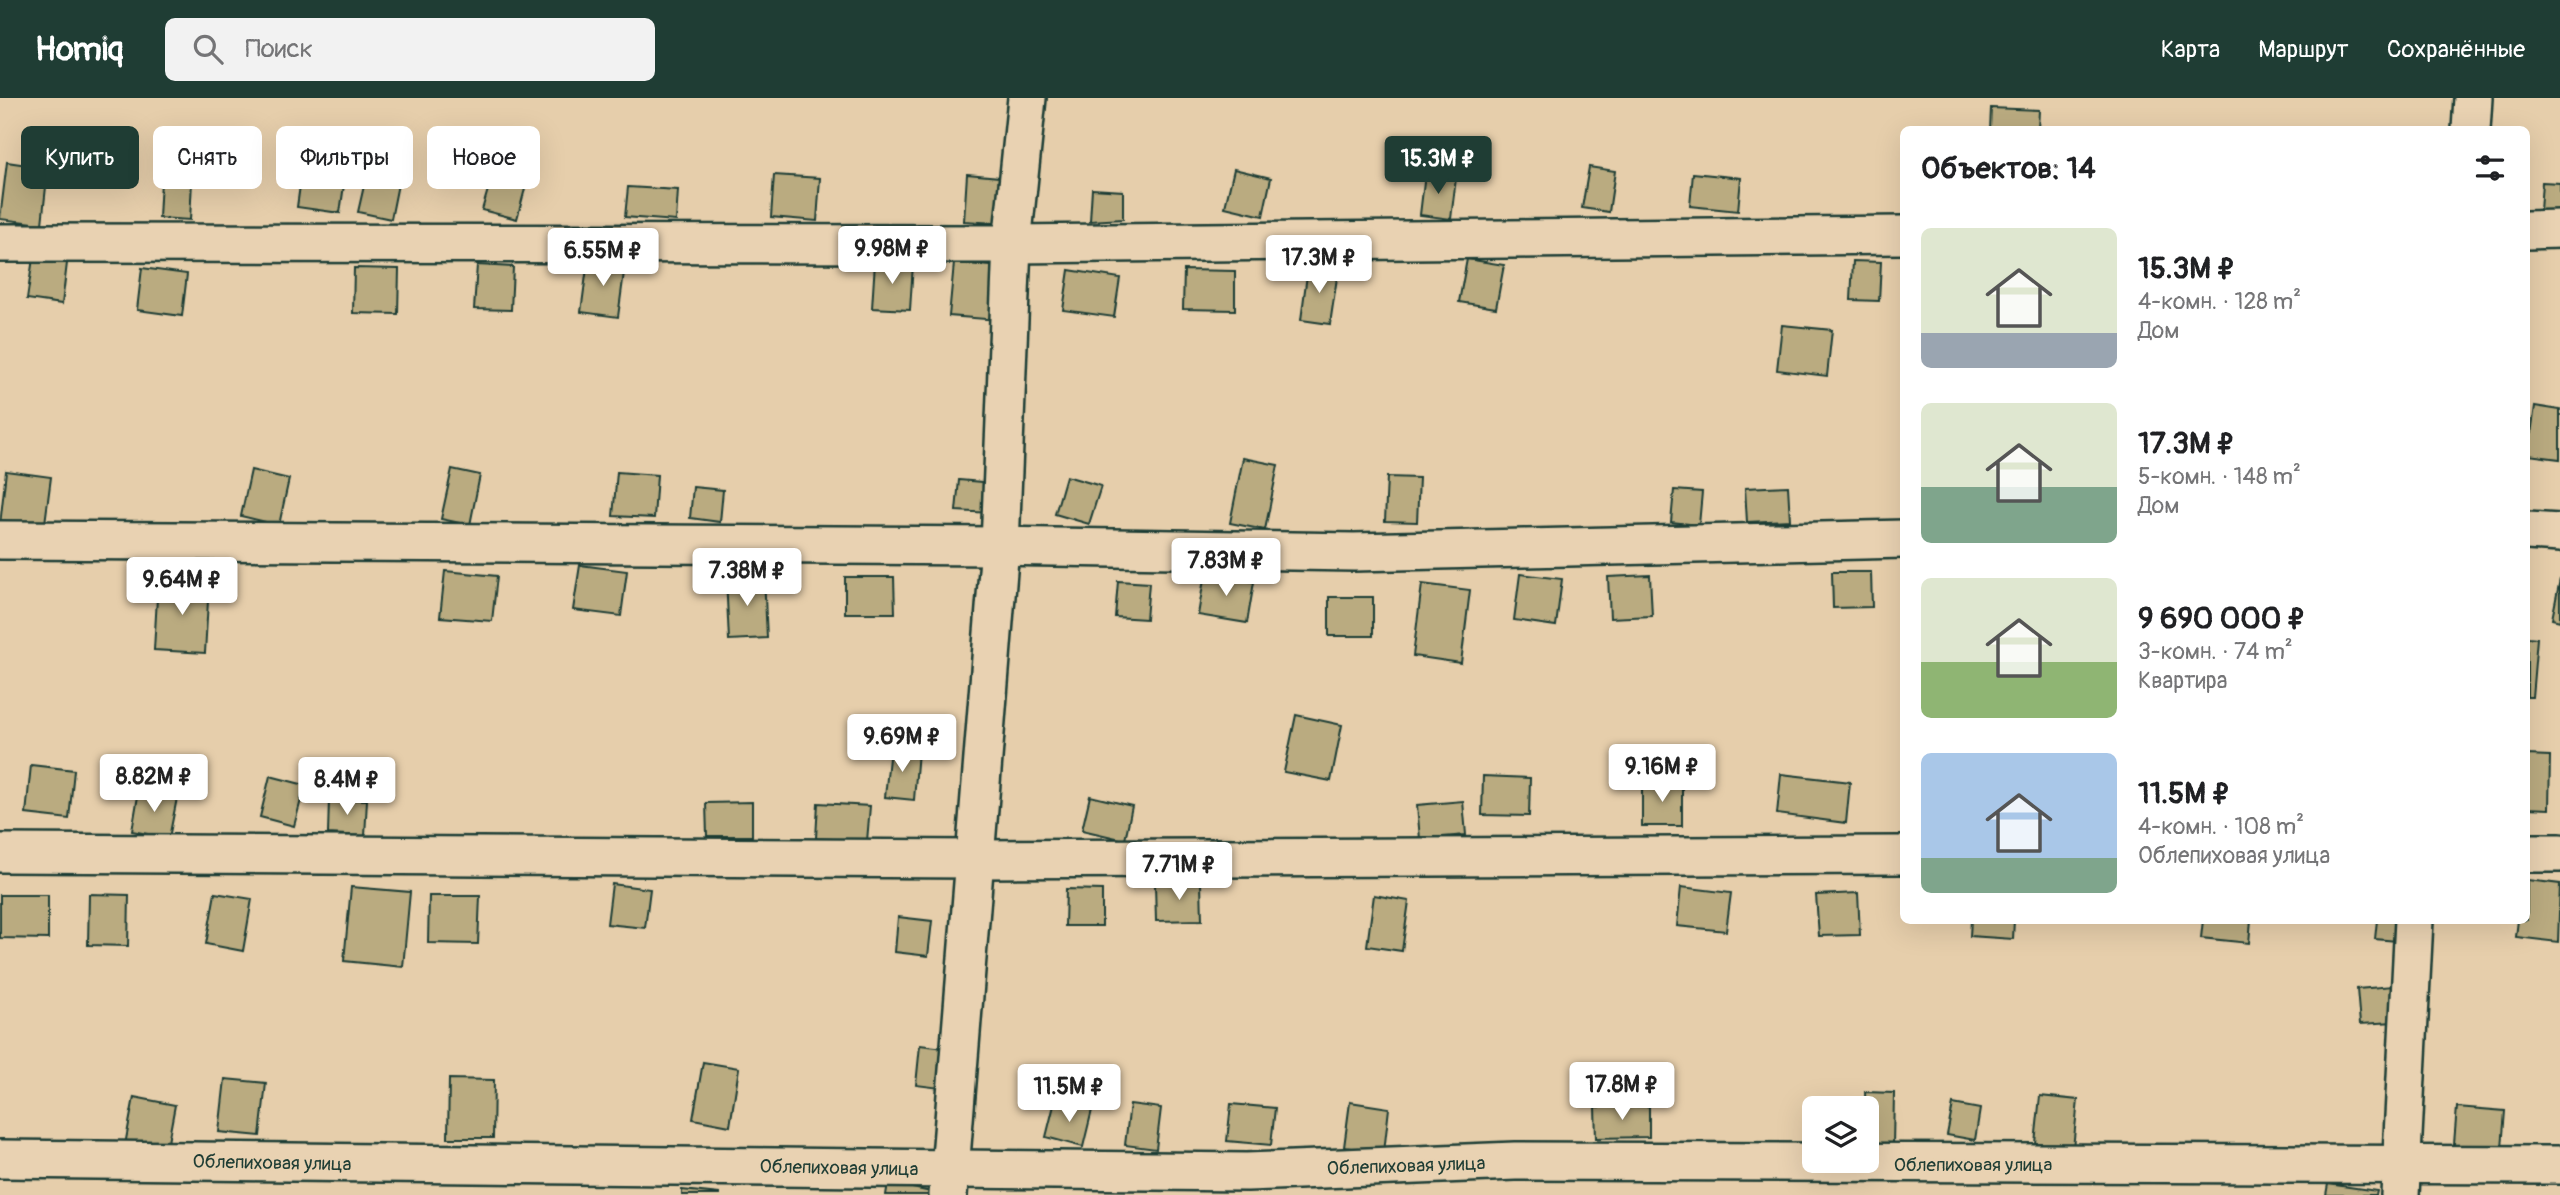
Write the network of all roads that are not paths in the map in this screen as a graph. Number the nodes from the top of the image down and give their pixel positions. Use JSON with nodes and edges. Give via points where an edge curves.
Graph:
{"nodes":[{"id":1,"x":1027,"y":98,"type":"edge"},
{"id":2,"x":2473,"y":98,"type":"edge"},
{"id":3,"x":2471,"y":126,"type":"edge"},
{"id":4,"x":2560,"y":229,"type":"edge"},
{"id":5,"x":2530,"y":230,"type":"edge"},
{"id":6,"x":1900,"y":236,"type":"edge"},
{"id":7,"x":0,"y":243,"type":"edge"},
{"id":8,"x":1012,"y":244,"type":"junction"},
{"id":9,"x":2530,"y":531,"type":"edge"},
{"id":10,"x":2560,"y":533,"type":"edge"},
{"id":11,"x":1900,"y":539,"type":"edge"},
{"id":12,"x":0,"y":540,"type":"edge"},
{"id":13,"x":1000,"y":546,"type":"junction"},
{"id":14,"x":0,"y":853,"type":"edge"},
{"id":15,"x":2530,"y":853,"type":"edge"},
{"id":16,"x":2560,"y":853,"type":"edge"},
{"id":17,"x":1900,"y":855,"type":"edge"},
{"id":18,"x":975,"y":859,"type":"junction"},
{"id":19,"x":2414,"y":924,"type":"edge"},
{"id":20,"x":0,"y":1159,"type":"edge"},
{"id":21,"x":2560,"y":1166,"type":"edge"},
{"id":22,"x":2401,"y":1181,"type":"edge"},
{"id":23,"x":949,"y":1182,"type":"edge"}],
"edges":[{"from":1,"to":8,"type":"street"},
{"from":2,"to":3,"type":"street"},
{"from":4,"to":5,"type":"street"},
{"from":6,"to":8,"type":"street"},
{"from":7,"to":8,"type":"street"},
{"from":8,"to":13,"type":"street"},
{"from":9,"to":10,"type":"street"},
{"from":11,"to":13,"type":"street","via":[[1354,552]]},
{"from":12,"to":13,"type":"street"},
{"from":13,"to":18,"type":"street"},
{"from":14,"to":18,"type":"street"},
{"from":15,"to":16,"type":"street"},
{"from":17,"to":18,"type":"street"},
{"from":18,"to":23,"type":"street"},
{"from":19,"to":22,"type":"street"},
{"from":20,"to":23,"type":"street","name":"Облепиховая улица"},
{"from":21,"to":22,"type":"street","name":"Облепиховая улица"},
{"from":22,"to":23,"type":"street","name":"Облепиховая улица","via":[[1515,1161]]}]}
